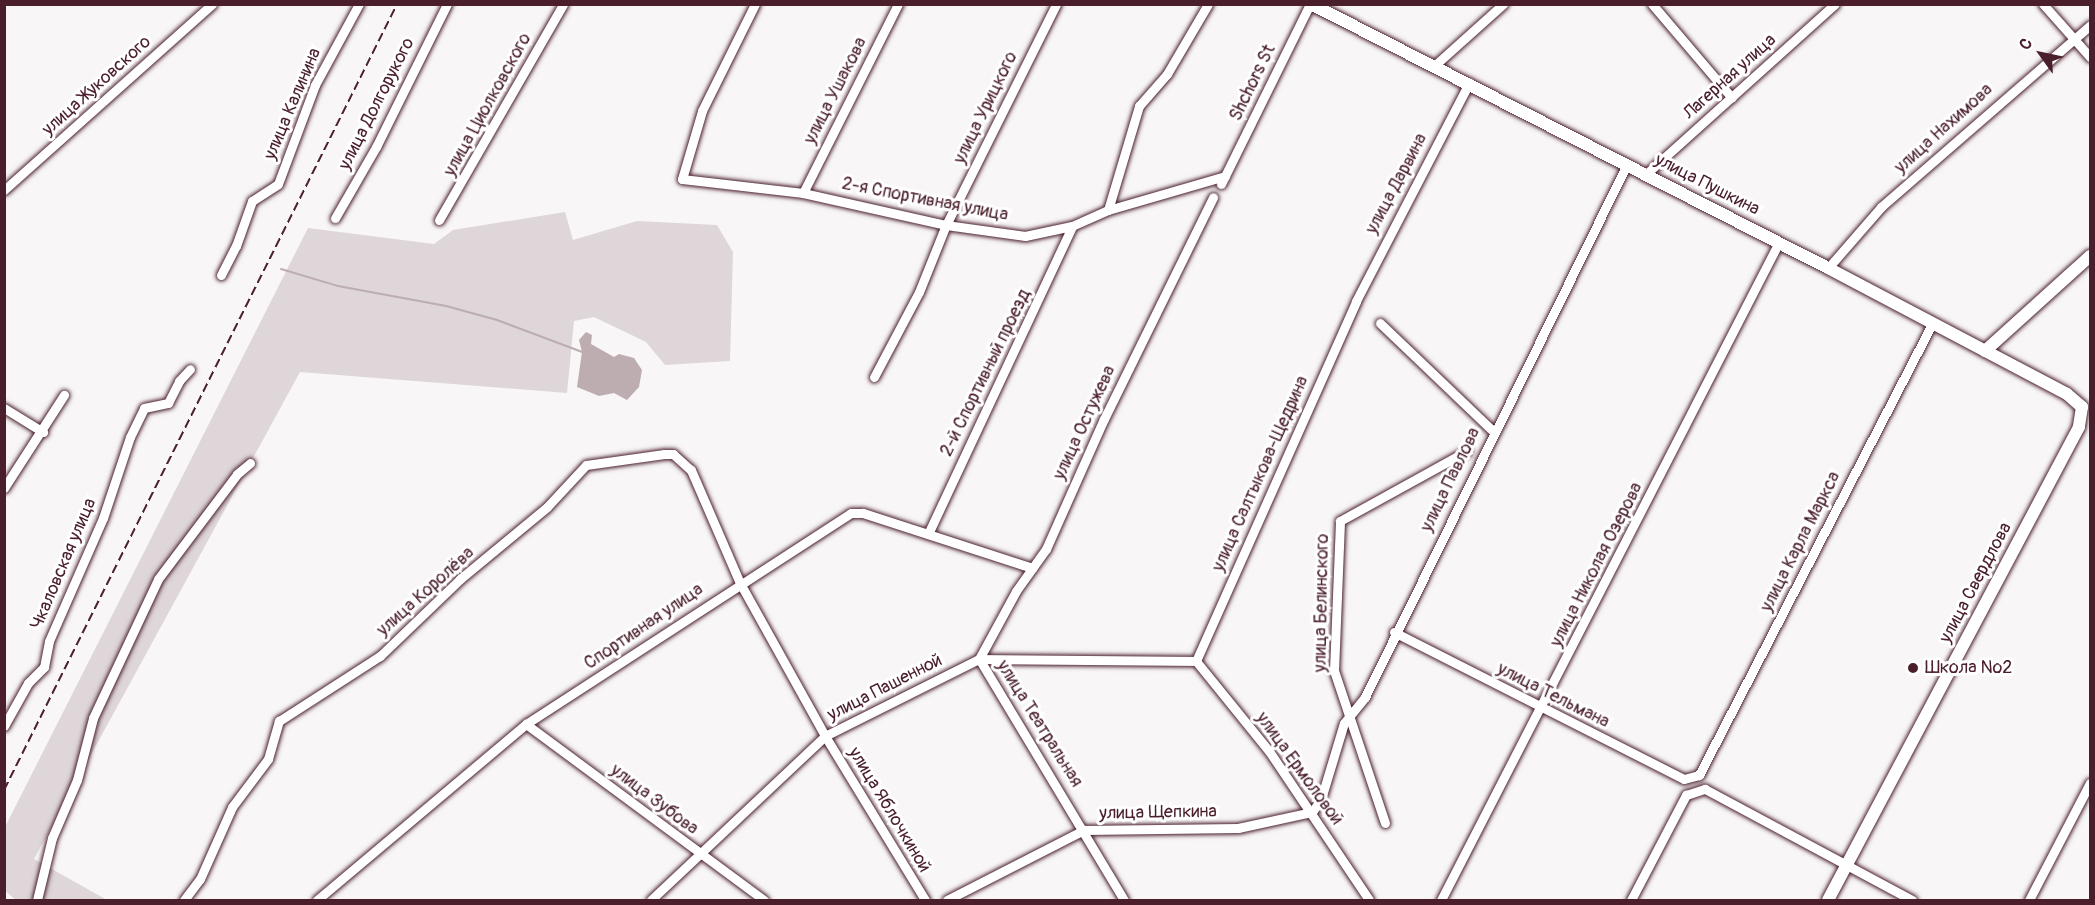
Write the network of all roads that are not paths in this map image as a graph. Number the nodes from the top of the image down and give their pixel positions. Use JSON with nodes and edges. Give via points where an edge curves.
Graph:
{"nodes":[{"id":1,"x":212,"y":4,"type":"edge"},
{"id":2,"x":359,"y":4,"type":"edge"},
{"id":3,"x":447,"y":4,"type":"edge"},
{"id":4,"x":563,"y":4,"type":"edge"},
{"id":5,"x":755,"y":4,"type":"edge"},
{"id":6,"x":898,"y":4,"type":"edge"},
{"id":7,"x":1056,"y":4,"type":"edge"},
{"id":8,"x":1208,"y":4,"type":"edge"},
{"id":9,"x":1310,"y":4,"type":"edge"},
{"id":10,"x":1503,"y":4,"type":"edge"},
{"id":11,"x":1652,"y":4,"type":"edge"},
{"id":12,"x":1836,"y":4,"type":"edge"},
{"id":13,"x":2043,"y":4,"type":"edge"},
{"id":14,"x":2091,"y":26,"type":"edge"},
{"id":15,"x":2075,"y":39,"type":"junction"},
{"id":16,"x":2091,"y":57,"type":"edge"},
{"id":17,"x":1434,"y":66,"type":"junction"},
{"id":18,"x":1469,"y":83,"type":"junction"},
{"id":19,"x":1732,"y":98,"type":"junction"},
{"id":20,"x":1627,"y":164,"type":"junction"},
{"id":21,"x":1646,"y":174,"type":"junction"},
{"id":22,"x":1223,"y":180,"type":"joint"},
{"id":23,"x":4,"y":190,"type":"edge"},
{"id":24,"x":803,"y":193,"type":"junction"},
{"id":25,"x":1214,"y":197,"type":"dead end"},
{"id":26,"x":1108,"y":210,"type":"junction"},
{"id":27,"x":335,"y":218,"type":"dead end"},
{"id":28,"x":439,"y":220,"type":"dead end"},
{"id":29,"x":946,"y":225,"type":"junction"},
{"id":30,"x":1072,"y":226,"type":"junction"},
{"id":31,"x":1779,"y":242,"type":"junction"},
{"id":32,"x":2091,"y":256,"type":"edge"},
{"id":33,"x":1828,"y":268,"type":"junction"},
{"id":34,"x":220,"y":274,"type":"dead end"},
{"id":35,"x":1356,"y":301,"type":"joint"},
{"id":36,"x":1380,"y":322,"type":"dead end"},
{"id":37,"x":1932,"y":324,"type":"junction"},
{"id":38,"x":1985,"y":351,"type":"junction"},
{"id":39,"x":190,"y":369,"type":"dead end"},
{"id":40,"x":874,"y":377,"type":"dead end"},
{"id":41,"x":64,"y":395,"type":"dead end"},
{"id":42,"x":2086,"y":407,"type":"edge"},
{"id":43,"x":4,"y":408,"type":"edge"},
{"id":44,"x":1493,"y":431,"type":"junction"},
{"id":45,"x":43,"y":432,"type":"junction"},
{"id":46,"x":1467,"y":451,"type":"dead end"},
{"id":47,"x":250,"y":463,"type":"dead end"},
{"id":48,"x":4,"y":488,"type":"edge"},
{"id":49,"x":928,"y":534,"type":"junction"},
{"id":50,"x":1032,"y":568,"type":"junction"},
{"id":51,"x":740,"y":583,"type":"junction"},
{"id":52,"x":1394,"y":632,"type":"junction"},
{"id":53,"x":979,"y":659,"type":"junction"},
{"id":54,"x":1196,"y":661,"type":"junction"},
{"id":55,"x":1542,"y":709,"type":"junction"},
{"id":56,"x":1349,"y":717,"type":"junction"},
{"id":57,"x":526,"y":724,"type":"junction"},
{"id":58,"x":4,"y":726,"type":"edge"},
{"id":59,"x":825,"y":736,"type":"junction"},
{"id":60,"x":1699,"y":775,"type":"joint"},
{"id":61,"x":2091,"y":783,"type":"edge"},
{"id":62,"x":1312,"y":812,"type":"junction"},
{"id":63,"x":1385,"y":823,"type":"dead end"},
{"id":64,"x":1084,"y":830,"type":"junction"},
{"id":65,"x":701,"y":855,"type":"junction"},
{"id":66,"x":1845,"y":866,"type":"junction"},
{"id":67,"x":37,"y":900,"type":"edge"},
{"id":68,"x":184,"y":900,"type":"edge"},
{"id":69,"x":317,"y":900,"type":"edge"},
{"id":70,"x":651,"y":900,"type":"edge"},
{"id":71,"x":764,"y":900,"type":"edge"},
{"id":72,"x":925,"y":900,"type":"edge"},
{"id":73,"x":947,"y":900,"type":"edge"},
{"id":74,"x":1124,"y":900,"type":"edge"},
{"id":75,"x":1369,"y":900,"type":"edge"},
{"id":76,"x":1441,"y":900,"type":"edge"},
{"id":77,"x":1631,"y":900,"type":"edge"},
{"id":78,"x":1828,"y":900,"type":"edge"},
{"id":79,"x":1912,"y":900,"type":"edge"},
{"id":80,"x":2029,"y":900,"type":"edge"}],
"edges":[{"from":1,"to":23,"type":"street","name":"улица Жуковского"},
{"from":2,"to":34,"type":"street","name":"улица Калинина","via":[[315,85],[278,184],[252,201],[236,246]]},
{"from":3,"to":27,"type":"street","name":"улица Долгорукого","via":[[376,147]]},
{"from":4,"to":28,"type":"street","name":"улица Циолковского"},
{"from":5,"to":24,"type":"street","name":"2-я Спортивная улица","via":[[702,111],[682,179]]},
{"from":6,"to":24,"type":"street","name":"улица Ушакова"},
{"from":7,"to":29,"type":"street","name":"улица Урицкого"},
{"from":8,"to":26,"type":"street","via":[[1167,74],[1139,106]]},
{"from":9,"to":17,"type":"main road","name":"улица Пушкина"},
{"from":9,"to":22,"type":"street","name":"Shchors St"},
{"from":10,"to":17,"type":"street"},
{"from":11,"to":19,"type":"street"},
{"from":12,"to":19,"type":"street","name":"Лагерная улица"},
{"from":13,"to":15,"type":"street"},
{"from":14,"to":15,"type":"street","name":"улица Нахимова"},
{"from":15,"to":16,"type":"street"},
{"from":15,"to":33,"type":"street","name":"улица Нахимова","via":[[1881,207]]},
{"from":17,"to":18,"type":"main road","name":"улица Пушкина"},
{"from":18,"to":20,"type":"main road","name":"улица Пушкина"},
{"from":18,"to":35,"type":"street","name":"улица Дарвина"},
{"from":19,"to":21,"type":"street","name":"Лагерная улица"},
{"from":20,"to":21,"type":"main road","name":"улица Пушкина"},
{"from":20,"to":44,"type":"street","name":"улица Павлова"},
{"from":21,"to":31,"type":"main road","name":"улица Пушкина"},
{"from":22,"to":26,"type":"street","name":"2-я Спортивная улица"},
{"from":24,"to":29,"type":"street","name":"2-я Спортивная улица"},
{"from":25,"to":50,"type":"street","name":"улица Остужева","via":[[1104,419],[1046,549]]},
{"from":26,"to":30,"type":"street","name":"2-я Спортивная улица"},
{"from":29,"to":30,"type":"street","name":"2-я Спортивная улица","via":[[1025,236]]},
{"from":29,"to":40,"type":"street","name":"улица Урицкого","via":[[919,292]]},
{"from":30,"to":49,"type":"street","name":"2-й Спортивный проезд"},
{"from":31,"to":33,"type":"main road","name":"улица Пушкина"},
{"from":31,"to":55,"type":"street","name":"улица Николая Озерова"},
{"from":32,"to":38,"type":"main road"},
{"from":33,"to":37,"type":"main road","name":"улица Пушкина"},
{"from":35,"to":54,"type":"street","name":"улица Салтыкова-Щедрина"},
{"from":36,"to":44,"type":"street"},
{"from":37,"to":38,"type":"main road","name":"улица Пушкина"},
{"from":37,"to":60,"type":"street","name":"улица Карла Маркса"},
{"from":38,"to":42,"type":"main road","name":"улица Пушкина"},
{"from":39,"to":58,"type":"street","name":"Чкаловская улица","via":[[168,403],[144,408],[103,518],[49,641],[44,667],[28,683]]},
{"from":41,"to":45,"type":"street"},
{"from":42,"to":66,"type":"main road","name":"улица Свердлова"},
{"from":43,"to":45,"type":"street"},
{"from":44,"to":52,"type":"street","name":"улица Павлова"},
{"from":45,"to":48,"type":"street"},
{"from":46,"to":56,"type":"street","name":"улица Белинского","via":[[1340,521],[1334,670]]},
{"from":47,"to":67,"type":"street","via":[[237,474],[158,579],[93,718],[77,780],[52,838]]},
{"from":49,"to":50,"type":"street","name":"Спортивная улица"},
{"from":49,"to":51,"type":"street","name":"Спортивная улица","via":[[863,513],[851,513]]},
{"from":50,"to":53,"type":"street","name":"улица Остужева"},
{"from":51,"to":57,"type":"street","name":"Спортивная улица"},
{"from":51,"to":59,"type":"street","name":"улица Королёва"},
{"from":51,"to":68,"type":"street","name":"улица Королёва","via":[[699,486],[682,460],[664,454],[586,465],[547,507],[460,579],[380,656],[279,721],[268,759],[232,807],[200,879]]},
{"from":52,"to":55,"type":"street","name":"улица Тельмана"},
{"from":52,"to":56,"type":"street","name":"улица Павлова","via":[[1365,697]]},
{"from":53,"to":54,"type":"street","name":"улица Пашенной"},
{"from":53,"to":59,"type":"street","name":"улица Пашенной"},
{"from":53,"to":64,"type":"street","name":"улица Театральная"},
{"from":54,"to":62,"type":"street","name":"улица Ермоловой","via":[[1269,751]]},
{"from":55,"to":60,"type":"street","name":"улица Тельмана","via":[[1684,779]]},
{"from":55,"to":76,"type":"street","name":"улица Николая Озерова"},
{"from":56,"to":62,"type":"street","name":"улица Павлова","via":[[1321,799]]},
{"from":56,"to":63,"type":"street","name":"улица Белинского"},
{"from":57,"to":65,"type":"street","name":"улица Зубова"},
{"from":57,"to":69,"type":"street","name":"Спортивная улица"},
{"from":59,"to":65,"type":"street","name":"улица Пашенной"},
{"from":59,"to":72,"type":"street","name":"улица Яблочкиной"},
{"from":61,"to":80,"type":"street"},
{"from":62,"to":64,"type":"street","name":"улица Щепкина","via":[[1238,828]]},
{"from":62,"to":75,"type":"street","name":"улица Ермоловой"},
{"from":64,"to":73,"type":"street","name":"улица Щепкина"},
{"from":64,"to":74,"type":"street","name":"улица Театральная"},
{"from":65,"to":70,"type":"street","name":"улица Пашенной"},
{"from":65,"to":71,"type":"street","name":"улица Зубова"},
{"from":66,"to":77,"type":"street","via":[[1705,789],[1686,795]]},
{"from":66,"to":78,"type":"main road","name":"улица Свердлова"},
{"from":66,"to":79,"type":"street"}]}
